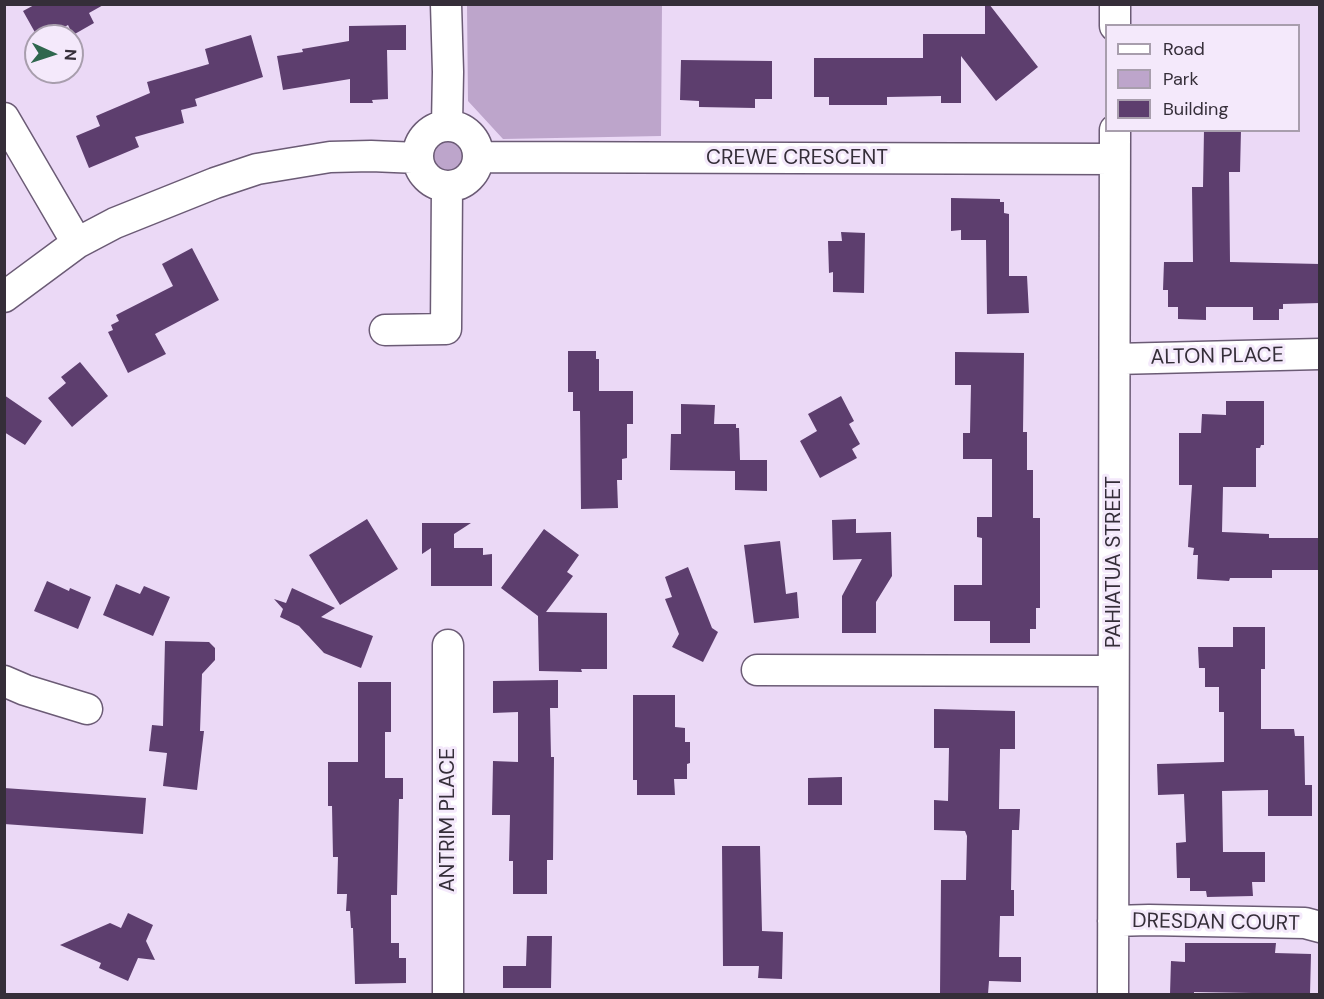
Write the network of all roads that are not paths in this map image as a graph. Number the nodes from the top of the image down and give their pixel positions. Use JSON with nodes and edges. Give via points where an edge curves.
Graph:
{"nodes":[{"id":1,"x":446,"y":4,"type":"edge"},
{"id":2,"x":1115,"y":4,"type":"edge"},
{"id":3,"x":1115,"y":24,"type":"edge"},
{"id":4,"x":4,"y":118,"type":"edge"},
{"id":5,"x":447,"y":125,"type":"junction"},
{"id":6,"x":1115,"y":145,"type":"edge"},
{"id":7,"x":478,"y":157,"type":"junction"},
{"id":8,"x":417,"y":158,"type":"junction"},
{"id":9,"x":447,"y":186,"type":"junction"},
{"id":10,"x":77,"y":243,"type":"junction"},
{"id":11,"x":4,"y":297,"type":"edge"},
{"id":12,"x":385,"y":330,"type":"dead end"},
{"id":13,"x":1320,"y":354,"type":"edge"},
{"id":14,"x":1115,"y":359,"type":"junction"},
{"id":15,"x":448,"y":645,"type":"dead end"},
{"id":16,"x":757,"y":670,"type":"dead end"},
{"id":17,"x":1113,"y":671,"type":"junction"},
{"id":18,"x":4,"y":681,"type":"edge"},
{"id":19,"x":87,"y":709,"type":"dead end"},
{"id":20,"x":1113,"y":921,"type":"junction"},
{"id":21,"x":1320,"y":927,"type":"edge"},
{"id":22,"x":448,"y":994,"type":"edge"},
{"id":23,"x":1113,"y":994,"type":"edge"}],
"edges":[{"from":1,"to":5,"type":"street"},
{"from":2,"to":3,"type":"street"},
{"from":4,"to":10,"type":"street"},
{"from":5,"to":7,"type":"street","via":[[473,138]]},
{"from":5,"to":8,"type":"street","via":[[437,127],[422,139]]},
{"from":6,"to":7,"type":"street","name":"CREWE CRESCENT"},
{"from":6,"to":14,"type":"street","name":"PAHIATUA STREET"},
{"from":7,"to":9,"type":"street","via":[[472,175],[457,185]]},
{"from":8,"to":9,"type":"street","via":[[430,181]]},
{"from":8,"to":10,"type":"street","via":[[330,157],[257,169],[115,223]]},
{"from":9,"to":12,"type":"street","via":[[447,329]]},
{"from":10,"to":11,"type":"street"},
{"from":13,"to":14,"type":"street","name":"ALTON PLACE"},
{"from":14,"to":17,"type":"street","name":"PAHIATUA STREET"},
{"from":15,"to":22,"type":"street","name":"ANTRIM PLACE"},
{"from":16,"to":17,"type":"street"},
{"from":17,"to":20,"type":"street","name":"PAHIATUA STREET"},
{"from":18,"to":19,"type":"street"},
{"from":20,"to":21,"type":"street","name":"DRESDAN COURT","via":[[1305,923]]},
{"from":20,"to":23,"type":"street","name":"PAHIATUA STREET"}]}
